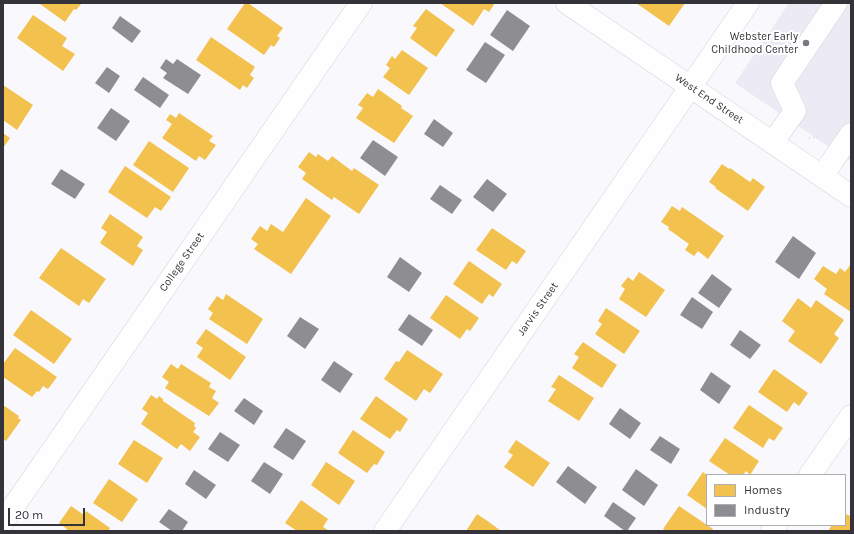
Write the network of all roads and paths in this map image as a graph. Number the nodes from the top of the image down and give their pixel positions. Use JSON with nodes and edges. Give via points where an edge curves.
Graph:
{"nodes":[{"id":1,"x":361,"y":3,"type":"edge"},
{"id":2,"x":567,"y":3,"type":"edge"},
{"id":3,"x":748,"y":3,"type":"edge"},
{"id":4,"x":836,"y":3,"type":"edge"},
{"id":5,"x":691,"y":87,"type":"junction"},
{"id":6,"x":851,"y":134,"type":"edge"},
{"id":7,"x":773,"y":142,"type":"junction"},
{"id":8,"x":822,"y":176,"type":"junction"},
{"id":9,"x":851,"y":196,"type":"edge"},
{"id":10,"x":851,"y":416,"type":"edge"},
{"id":11,"x":811,"y":474,"type":"edge"},
{"id":12,"x":3,"y":522,"type":"edge"},
{"id":13,"x":385,"y":531,"type":"edge"}],
"edges":[{"from":1,"to":12,"type":"street","name":"College Street"},
{"from":2,"to":5,"type":"street","name":"West End Street"},
{"from":3,"to":5,"type":"street","name":"Jarvis Street"},
{"from":4,"to":7,"type":"street","via":[[782,83],[795,111]]},
{"from":5,"to":7,"type":"street","name":"West End Street"},
{"from":5,"to":13,"type":"street","name":"Jarvis Street"},
{"from":6,"to":8,"type":"street"},
{"from":7,"to":8,"type":"street","name":"West End Street"},
{"from":8,"to":9,"type":"street","name":"West End Street"},
{"from":10,"to":11,"type":"street"}]}
